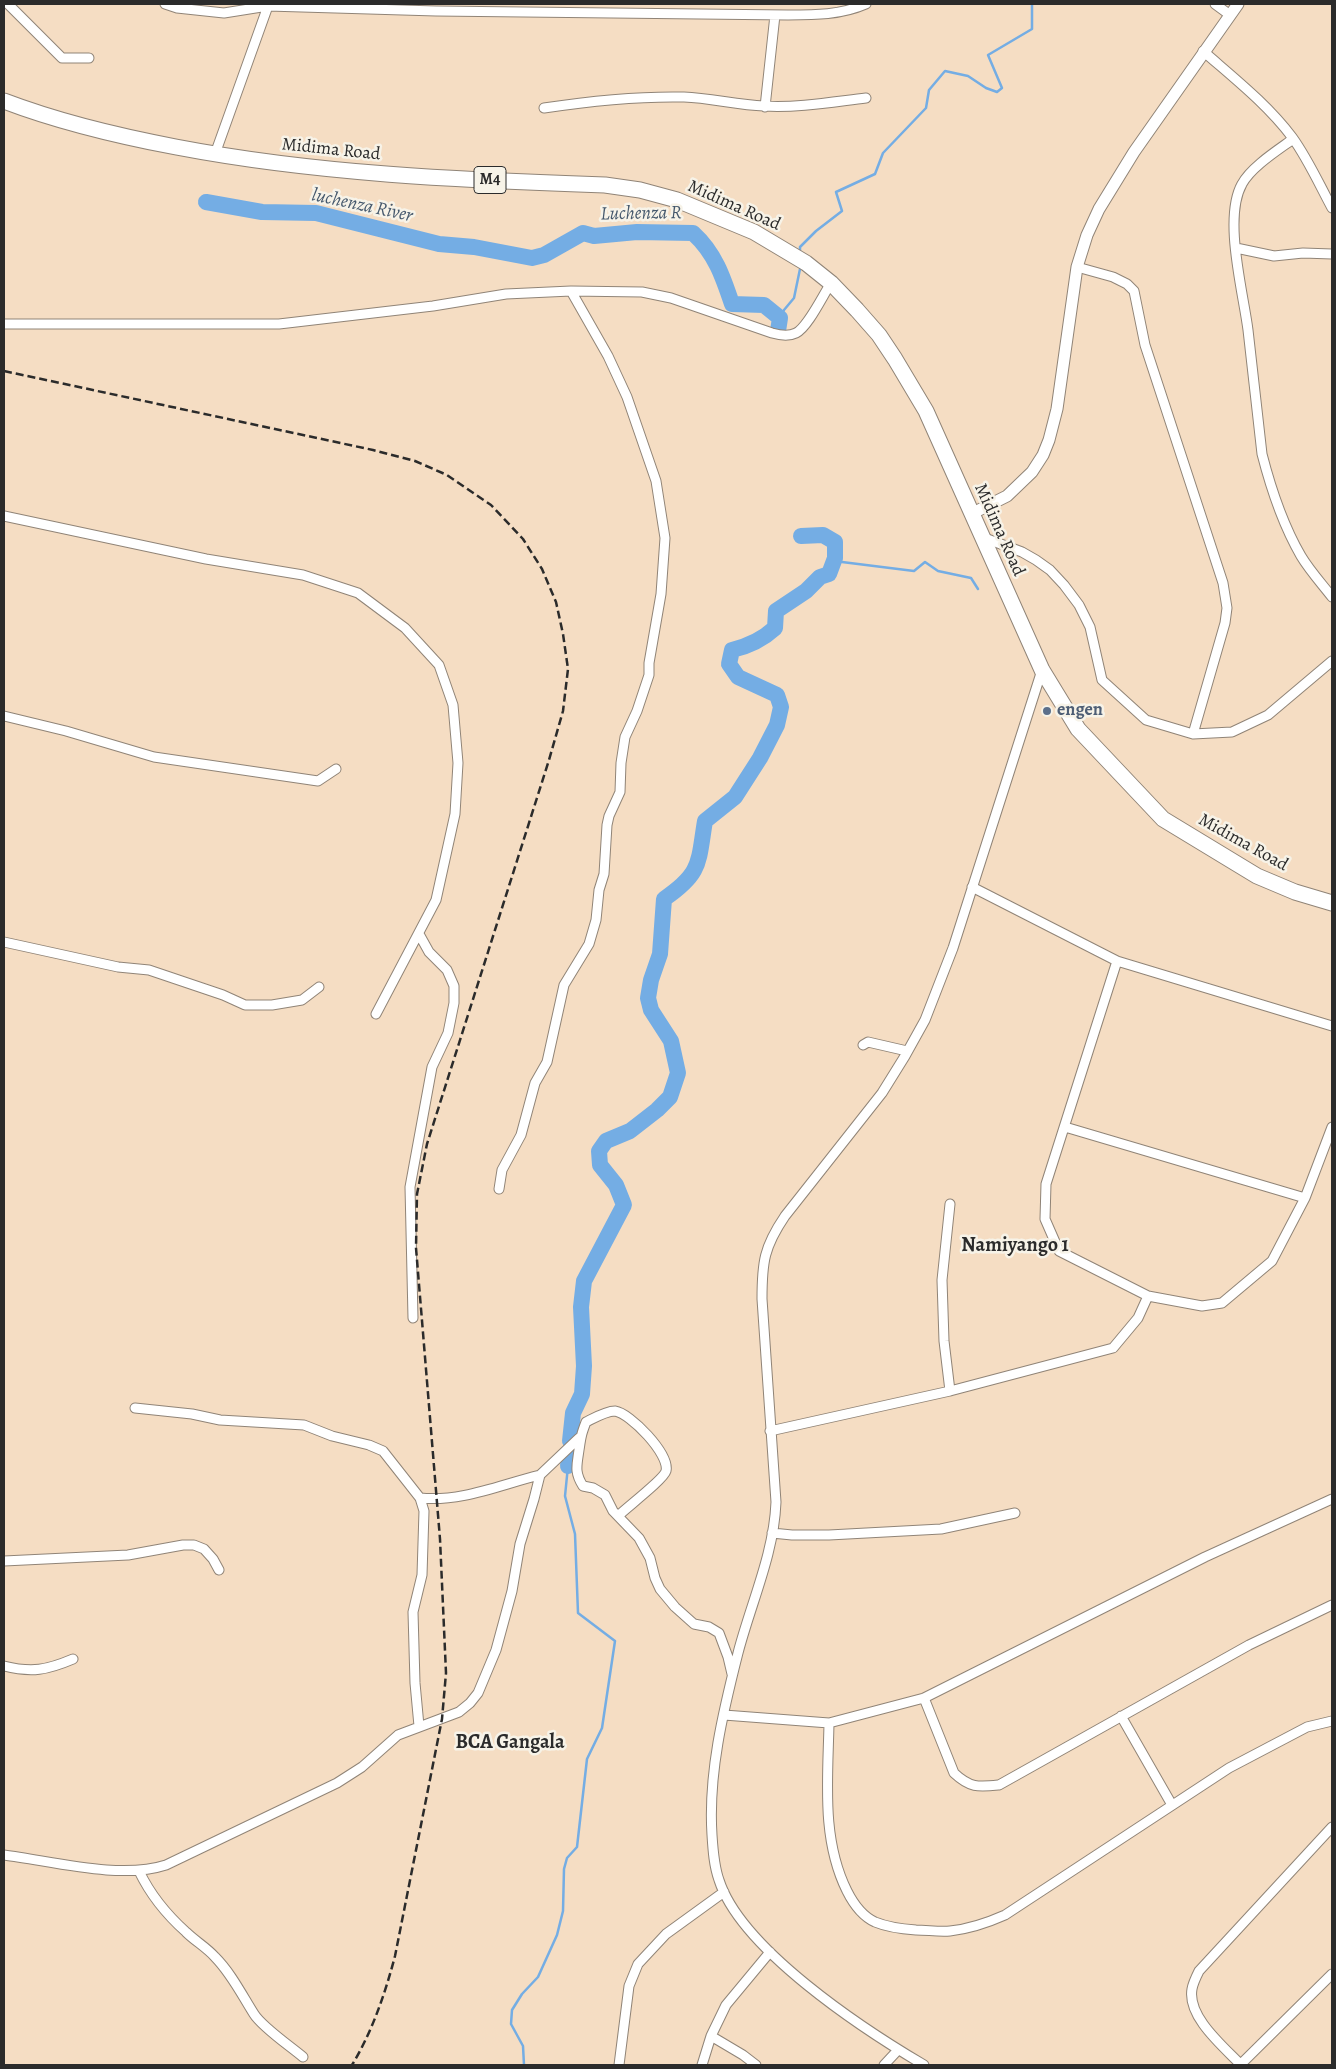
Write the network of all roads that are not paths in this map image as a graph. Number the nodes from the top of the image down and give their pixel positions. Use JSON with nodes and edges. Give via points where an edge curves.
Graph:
{"nodes":[{"id":1,"x":8,"y":4,"type":"edge"},
{"id":2,"x":165,"y":4,"type":"edge"},
{"id":3,"x":866,"y":4,"type":"edge"},
{"id":4,"x":1214,"y":4,"type":"edge"},
{"id":5,"x":1238,"y":4,"type":"edge"},
{"id":6,"x":268,"y":6,"type":"junction"},
{"id":7,"x":436,"y":7,"type":"edge"},
{"id":8,"x":775,"y":15,"type":"junction"},
{"id":9,"x":1230,"y":15,"type":"junction"},
{"id":10,"x":1204,"y":51,"type":"junction"},
{"id":11,"x":89,"y":58,"type":"dead end"},
{"id":12,"x":866,"y":98,"type":"dead end"},
{"id":13,"x":4,"y":101,"type":"edge"},
{"id":14,"x":765,"y":106,"type":"junction"},
{"id":15,"x":544,"y":108,"type":"dead end"},
{"id":16,"x":1293,"y":139,"type":"junction"},
{"id":17,"x":214,"y":154,"type":"junction"},
{"id":18,"x":1332,"y":208,"type":"edge"},
{"id":19,"x":1236,"y":248,"type":"junction"},
{"id":20,"x":1332,"y":254,"type":"edge"},
{"id":21,"x":1077,"y":267,"type":"junction"},
{"id":22,"x":831,"y":283,"type":"junction"},
{"id":23,"x":571,"y":291,"type":"junction"},
{"id":24,"x":4,"y":324,"type":"edge"},
{"id":25,"x":971,"y":514,"type":"junction"},
{"id":26,"x":4,"y":516,"type":"edge"},
{"id":27,"x":982,"y":537,"type":"junction"},
{"id":28,"x":1332,"y":597,"type":"edge"},
{"id":29,"x":1332,"y":661,"type":"edge"},
{"id":30,"x":1042,"y":670,"type":"junction"},
{"id":31,"x":4,"y":716,"type":"edge"},
{"id":32,"x":1193,"y":734,"type":"junction"},
{"id":33,"x":336,"y":769,"type":"dead end"},
{"id":34,"x":972,"y":887,"type":"junction"},
{"id":35,"x":1332,"y":903,"type":"edge"},
{"id":36,"x":419,"y":934,"type":"junction"},
{"id":37,"x":4,"y":942,"type":"edge"},
{"id":38,"x":1117,"y":961,"type":"junction"},
{"id":39,"x":319,"y":987,"type":"dead end"},
{"id":40,"x":376,"y":1014,"type":"dead end"},
{"id":41,"x":1332,"y":1026,"type":"edge"},
{"id":42,"x":863,"y":1045,"type":"dead end"},
{"id":43,"x":908,"y":1051,"type":"junction"},
{"id":44,"x":1065,"y":1127,"type":"junction"},
{"id":45,"x":1332,"y":1127,"type":"edge"},
{"id":46,"x":499,"y":1189,"type":"dead end"},
{"id":47,"x":1305,"y":1198,"type":"junction"},
{"id":48,"x":950,"y":1204,"type":"dead end"},
{"id":49,"x":1148,"y":1296,"type":"junction"},
{"id":50,"x":413,"y":1318,"type":"dead end"},
{"id":51,"x":950,"y":1391,"type":"junction"},
{"id":52,"x":135,"y":1408,"type":"dead end"},
{"id":53,"x":770,"y":1431,"type":"junction"},
{"id":54,"x":579,"y":1438,"type":"junction"},
{"id":55,"x":540,"y":1475,"type":"junction"},
{"id":56,"x":420,"y":1498,"type":"junction"},
{"id":57,"x":1332,"y":1499,"type":"edge"},
{"id":58,"x":1015,"y":1513,"type":"dead end"},
{"id":59,"x":618,"y":1516,"type":"junction"},
{"id":60,"x":772,"y":1533,"type":"junction"},
{"id":61,"x":4,"y":1561,"type":"edge"},
{"id":62,"x":219,"y":1570,"type":"dead end"},
{"id":63,"x":1332,"y":1605,"type":"edge"},
{"id":64,"x":73,"y":1659,"type":"dead end"},
{"id":65,"x":4,"y":1666,"type":"edge"},
{"id":66,"x":732,"y":1676,"type":"junction"},
{"id":67,"x":924,"y":1698,"type":"junction"},
{"id":68,"x":724,"y":1715,"type":"junction"},
{"id":69,"x":1120,"y":1716,"type":"junction"},
{"id":70,"x":1332,"y":1721,"type":"edge"},
{"id":71,"x":829,"y":1723,"type":"junction"},
{"id":72,"x":419,"y":1726,"type":"junction"},
{"id":73,"x":1172,"y":1805,"type":"junction"},
{"id":74,"x":1332,"y":1827,"type":"edge"},
{"id":75,"x":4,"y":1855,"type":"edge"},
{"id":76,"x":140,"y":1871,"type":"junction"},
{"id":77,"x":724,"y":1892,"type":"junction"},
{"id":78,"x":770,"y":1952,"type":"junction"},
{"id":79,"x":1332,"y":1974,"type":"edge"},
{"id":80,"x":711,"y":2036,"type":"junction"},
{"id":81,"x":898,"y":2050,"type":"junction"},
{"id":82,"x":303,"y":2057,"type":"dead end"},
{"id":83,"x":619,"y":2065,"type":"edge"},
{"id":84,"x":702,"y":2065,"type":"edge"},
{"id":85,"x":756,"y":2065,"type":"edge"},
{"id":86,"x":884,"y":2065,"type":"edge"},
{"id":87,"x":924,"y":2065,"type":"edge"},
{"id":88,"x":1240,"y":2065,"type":"edge"}],
"edges":[{"from":1,"to":11,"type":"street","via":[[62,58]]},
{"from":2,"to":6,"type":"street","via":[[224,13]]},
{"from":3,"to":8,"type":"street","via":[[819,15]]},
{"from":4,"to":9,"type":"street"},
{"from":5,"to":9,"type":"street"},
{"from":6,"to":7,"type":"street"},
{"from":6,"to":17,"type":"street"},
{"from":7,"to":8,"type":"street"},
{"from":8,"to":14,"type":"street"},
{"from":9,"to":10,"type":"street"},
{"from":10,"to":16,"type":"street","via":[[1262,102]]},
{"from":10,"to":21,"type":"street","via":[[1099,209]]},
{"from":12,"to":14,"type":"street"},
{"from":13,"to":17,"type":"main road","name":"Midima Road","number":"M4","via":[[75,124]]},
{"from":14,"to":15,"type":"street","via":[[674,97],[618,99]]},
{"from":16,"to":18,"type":"street"},
{"from":16,"to":19,"type":"street","via":[[1242,182],[1234,210]]},
{"from":17,"to":22,"type":"main road","name":"Midima Road","number":"M4","via":[[347,172],[606,185],[640,190],[686,203],[754,232],[806,263]]},
{"from":19,"to":20,"type":"street","via":[[1274,256]]},
{"from":19,"to":28,"type":"street","via":[[1266,471],[1295,545]]},
{"from":21,"to":25,"type":"street","via":[[1050,440],[1032,472],[1007,496]]},
{"from":21,"to":32,"type":"street","via":[[1113,277],[1134,291],[1145,345],[1223,583],[1227,608],[1225,623]]},
{"from":22,"to":23,"type":"street","via":[[803,326],[785,336],[671,298],[642,292]]},
{"from":22,"to":25,"type":"main road","name":"Midima Road","number":"M4","via":[[863,316],[895,359],[926,411]]},
{"from":23,"to":24,"type":"street","via":[[506,294],[279,324]]},
{"from":23,"to":46,"type":"street","via":[[627,397],[656,481],[665,538],[662,594],[649,675],[625,737],[620,792],[607,825],[604,874],[596,920],[589,944],[564,985],[547,1062],[535,1083],[521,1135],[502,1170]]},
{"from":25,"to":27,"type":"main road","name":"Midima Road","number":"M4"},
{"from":26,"to":36,"type":"street","via":[[206,559],[303,575],[358,593],[404,628],[439,666],[454,705],[458,763],[455,814],[436,900]]},
{"from":27,"to":30,"type":"main road","name":"Midima Road","number":"M4"},
{"from":27,"to":32,"type":"street","via":[[1022,552],[1050,570],[1069,591],[1090,628],[1102,680],[1146,720]]},
{"from":29,"to":32,"type":"street","via":[[1268,715],[1232,732]]},
{"from":30,"to":34,"type":"street"},
{"from":30,"to":35,"type":"main road","name":"Midima Road","number":"M4","via":[[1078,729],[1163,819],[1257,876]]},
{"from":31,"to":33,"type":"street","via":[[154,757],[318,780]]},
{"from":34,"to":38,"type":"street"},
{"from":34,"to":43,"type":"street","via":[[940,985]]},
{"from":36,"to":40,"type":"street"},
{"from":36,"to":50,"type":"street","via":[[429,952],[447,970],[454,986],[454,1003],[448,1033],[432,1067],[410,1187]]},
{"from":37,"to":39,"type":"street","via":[[118,967],[149,970],[245,1005],[302,1000]]},
{"from":38,"to":41,"type":"street"},
{"from":38,"to":44,"type":"street"},
{"from":42,"to":43,"type":"street","via":[[868,1042]]},
{"from":43,"to":53,"type":"street","via":[[882,1093],[784,1216],[766,1247],[762,1292]]},
{"from":44,"to":47,"type":"street"},
{"from":44,"to":49,"type":"street","via":[[1046,1184],[1045,1219],[1059,1251]]},
{"from":45,"to":47,"type":"street"},
{"from":47,"to":49,"type":"street","via":[[1272,1261],[1222,1303],[1202,1306]]},
{"from":48,"to":51,"type":"street","via":[[942,1280]]},
{"from":49,"to":51,"type":"street","via":[[1138,1318],[1113,1348]]},
{"from":51,"to":53,"type":"street"},
{"from":52,"to":56,"type":"street","via":[[220,1420],[304,1425],[369,1445],[383,1451]]},
{"from":53,"to":60,"type":"street","via":[[776,1502]]},
{"from":54,"to":55,"type":"street"},
{"from":54,"to":59,"type":"street","via":[[577,1476],[583,1486],[605,1495]]},
{"from":54,"to":59,"type":"street","via":[[586,1422],[615,1411],[626,1416],[661,1451],[666,1471],[662,1478]]},
{"from":55,"to":56,"type":"street","via":[[456,1498]]},
{"from":55,"to":72,"type":"street","via":[[520,1544],[512,1591],[486,1678],[478,1693],[459,1712]]},
{"from":56,"to":72,"type":"street","via":[[424,1511],[422,1574],[413,1612]]},
{"from":57,"to":67,"type":"street","via":[[1205,1557]]},
{"from":58,"to":60,"type":"street","via":[[942,1529],[792,1536]]},
{"from":59,"to":66,"type":"street","via":[[646,1548],[660,1589],[675,1607],[694,1624],[709,1627],[719,1634]]},
{"from":60,"to":66,"type":"street"},
{"from":61,"to":62,"type":"street","via":[[128,1555],[194,1545],[214,1559]]},
{"from":63,"to":69,"type":"street","via":[[1249,1645]]},
{"from":64,"to":65,"type":"street","via":[[47,1670],[24,1671]]},
{"from":66,"to":68,"type":"street"},
{"from":67,"to":69,"type":"street","via":[[954,1773],[975,1787],[999,1785]]},
{"from":67,"to":71,"type":"street"},
{"from":68,"to":71,"type":"street"},
{"from":68,"to":77,"type":"street","via":[[714,1770],[712,1805],[715,1866]]},
{"from":69,"to":73,"type":"street"},
{"from":70,"to":73,"type":"street","via":[[1292,1734]]},
{"from":71,"to":73,"type":"street","via":[[828,1814],[834,1858],[845,1888],[862,1913],[874,1921],[902,1929],[950,1931],[1005,1915]]},
{"from":72,"to":76,"type":"street","via":[[398,1735],[338,1783],[166,1865]]},
{"from":74,"to":88,"type":"street","via":[[1199,1971],[1192,1990],[1193,2005],[1199,2019]]},
{"from":75,"to":76,"type":"street","via":[[100,1869]]},
{"from":76,"to":82,"type":"street","via":[[149,1891],[165,1910],[185,1932],[217,1958],[255,2016]]},
{"from":77,"to":78,"type":"street","via":[[747,1927]]},
{"from":77,"to":83,"type":"street","via":[[666,1934],[638,1964],[629,1986]]},
{"from":78,"to":80,"type":"street","via":[[726,2005]]},
{"from":78,"to":81,"type":"street","via":[[809,1986]]},
{"from":79,"to":88,"type":"street"},
{"from":80,"to":84,"type":"street"},
{"from":80,"to":85,"type":"street"},
{"from":81,"to":86,"type":"street"},
{"from":81,"to":87,"type":"street"}]}
